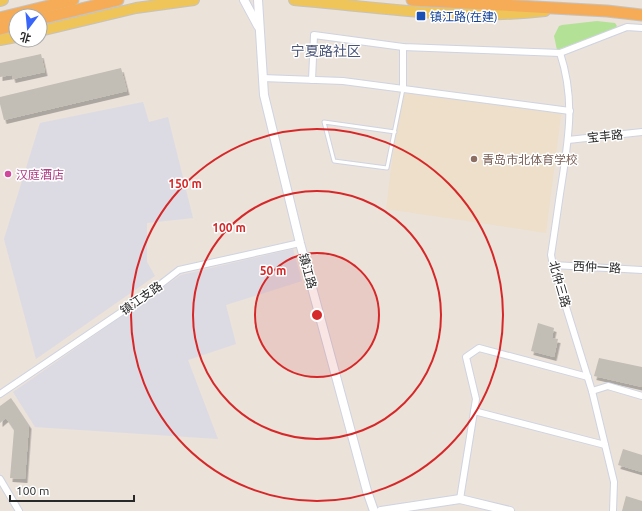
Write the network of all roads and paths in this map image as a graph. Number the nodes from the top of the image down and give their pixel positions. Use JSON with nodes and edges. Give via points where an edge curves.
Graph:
{"nodes":[{"id":1,"x":3,"y":0,"type":"edge"},
{"id":2,"x":74,"y":0,"type":"edge"},
{"id":3,"x":118,"y":0,"type":"edge"},
{"id":4,"x":194,"y":0,"type":"edge"},
{"id":5,"x":244,"y":0,"type":"edge"},
{"id":6,"x":258,"y":0,"type":"edge"},
{"id":7,"x":294,"y":0,"type":"edge"},
{"id":8,"x":412,"y":0,"type":"edge"},
{"id":9,"x":0,"y":1,"type":"edge"},
{"id":10,"x":560,"y":9,"type":"junction"},
{"id":11,"x":627,"y":14,"type":"junction"},
{"id":12,"x":642,"y":15,"type":"edge"},
{"id":13,"x":48,"y":17,"type":"edge"},
{"id":14,"x":0,"y":18,"type":"edge"},
{"id":15,"x":627,"y":27,"type":"junction"},
{"id":16,"x":259,"y":28,"type":"junction"},
{"id":17,"x":642,"y":28,"type":"edge"},
{"id":18,"x":48,"y":29,"type":"edge"},
{"id":19,"x":404,"y":47,"type":"junction"},
{"id":20,"x":560,"y":53,"type":"junction"},
{"id":21,"x":262,"y":78,"type":"junction"},
{"id":22,"x":312,"y":80,"type":"junction"},
{"id":23,"x":403,"y":89,"type":"junction"},
{"id":24,"x":570,"y":111,"type":"junction"},
{"id":25,"x":395,"y":132,"type":"junction"},
{"id":26,"x":642,"y":132,"type":"edge"},
{"id":27,"x":568,"y":140,"type":"junction"},
{"id":28,"x":300,"y":243,"type":"junction"},
{"id":29,"x":553,"y":264,"type":"junction"},
{"id":30,"x":642,"y":270,"type":"edge"},
{"id":31,"x":588,"y":377,"type":"junction"},
{"id":32,"x":592,"y":391,"type":"junction"},
{"id":33,"x":0,"y":394,"type":"edge"},
{"id":34,"x":642,"y":396,"type":"edge"},
{"id":35,"x":474,"y":411,"type":"junction"},
{"id":36,"x":605,"y":445,"type":"junction"},
{"id":37,"x":0,"y":479,"type":"edge"},
{"id":38,"x":460,"y":499,"type":"junction"},
{"id":39,"x":19,"y":511,"type":"edge"},
{"id":40,"x":374,"y":511,"type":"edge"},
{"id":41,"x":381,"y":511,"type":"edge"},
{"id":42,"x":510,"y":511,"type":"edge"},
{"id":43,"x":613,"y":511,"type":"edge"}],
"edges":[{"from":1,"to":9,"type":"main road"},
{"from":2,"to":14,"type":"highway"},
{"from":3,"to":13,"type":"highway"},
{"from":4,"to":18,"type":"main road","via":[[136,8]]},
{"from":5,"to":16,"type":"street","name":"镇江路"},
{"from":6,"to":16,"type":"street","name":"镇江路"},
{"from":7,"to":10,"type":"main road","via":[[454,15],[517,14]]},
{"from":8,"to":10,"type":"highway"},
{"from":10,"to":11,"type":"highway"},
{"from":11,"to":12,"type":"highway"},
{"from":11,"to":15,"type":"street"},
{"from":15,"to":17,"type":"street"},
{"from":15,"to":20,"type":"street"},
{"from":16,"to":21,"type":"street","name":"镇江路"},
{"from":19,"to":20,"type":"street"},
{"from":19,"to":22,"type":"street","via":[[314,35]]},
{"from":19,"to":23,"type":"street"},
{"from":20,"to":24,"type":"street","name":"北仲三路","via":[[567,72]]},
{"from":21,"to":22,"type":"street"},
{"from":21,"to":28,"type":"street","name":"镇江路"},
{"from":22,"to":23,"type":"street","via":[[343,81]]},
{"from":23,"to":24,"type":"street"},
{"from":23,"to":25,"type":"lane"},
{"from":24,"to":27,"type":"street","name":"北仲三路"},
{"from":25,"to":25,"type":"lane","via":[[387,168],[334,161],[324,122]]},
{"from":26,"to":27,"type":"street","name":"宝丰路"},
{"from":27,"to":29,"type":"street","name":"北仲三路","via":[[551,255]]},
{"from":28,"to":33,"type":"street","name":"镇江支路","via":[[179,270],[148,294]]},
{"from":28,"to":40,"type":"street","name":"镇江路"},
{"from":29,"to":30,"type":"street","name":"西仲一路"},
{"from":29,"to":31,"type":"street","name":"北仲三路"},
{"from":31,"to":32,"type":"street","name":"北仲三路"},
{"from":31,"to":35,"type":"street","via":[[479,348],[466,357],[476,399]]},
{"from":32,"to":34,"type":"street","via":[[608,386]]},
{"from":32,"to":36,"type":"street","name":"北仲三路"},
{"from":35,"to":36,"type":"street"},
{"from":35,"to":38,"type":"street"},
{"from":36,"to":43,"type":"street","name":"北仲三路","via":[[614,482]]},
{"from":37,"to":39,"type":"street"},
{"from":38,"to":41,"type":"street"},
{"from":38,"to":42,"type":"street"}]}
